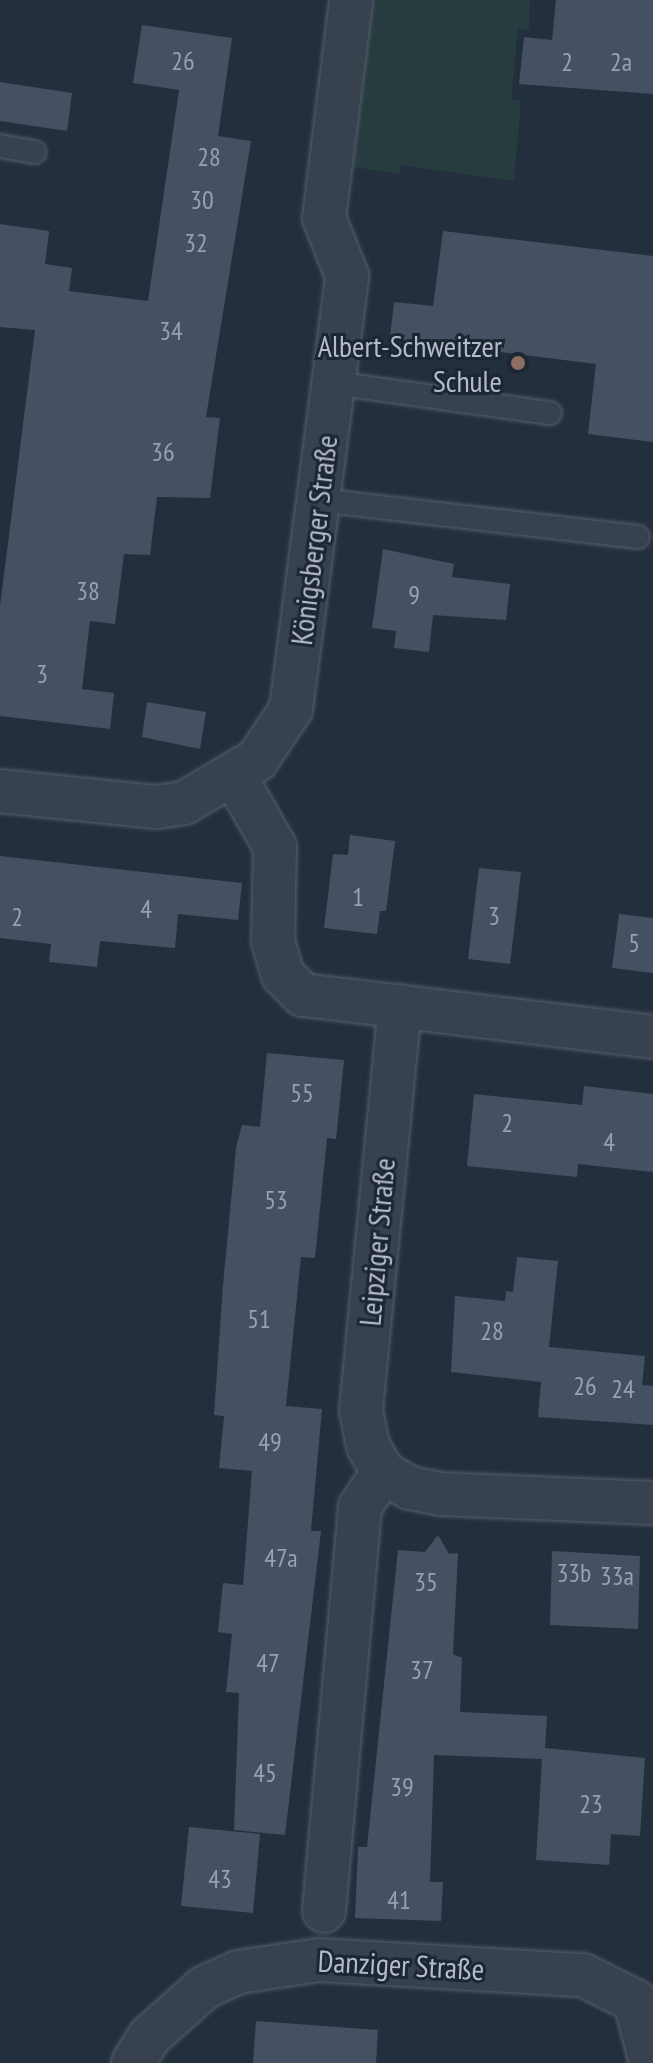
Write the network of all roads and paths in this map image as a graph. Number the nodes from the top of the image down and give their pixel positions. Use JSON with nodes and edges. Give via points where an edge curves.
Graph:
{"nodes":[{"id":1,"x":351,"y":0,"type":"edge"},
{"id":2,"x":0,"y":146,"type":"edge"},
{"id":3,"x":34,"y":152,"type":"dead end"},
{"id":4,"x":333,"y":383,"type":"junction"},
{"id":5,"x":550,"y":413,"type":"dead end"},
{"id":6,"x":318,"y":500,"type":"junction"},
{"id":7,"x":638,"y":537,"type":"dead end"},
{"id":8,"x":235,"y":777,"type":"junction"},
{"id":9,"x":0,"y":791,"type":"edge"},
{"id":10,"x":400,"y":1006,"type":"junction"},
{"id":11,"x":653,"y":1037,"type":"edge"},
{"id":12,"x":383,"y":1472,"type":"junction"},
{"id":13,"x":653,"y":1503,"type":"edge"},
{"id":14,"x":324,"y":1911,"type":"dead end"},
{"id":15,"x":133,"y":2063,"type":"edge"},
{"id":16,"x":651,"y":2063,"type":"edge"}],
"edges":[{"from":1,"to":4,"type":"street","name":"Königsberger Straße","via":[[324,218],[347,276]]},
{"from":2,"to":3,"type":"lane"},
{"from":4,"to":5,"type":"lane"},
{"from":4,"to":6,"type":"street","name":"Königsberger Straße"},
{"from":6,"to":7,"type":"lane"},
{"from":6,"to":8,"type":"street","name":"Königsberger Straße","via":[[291,709],[276,737]]},
{"from":8,"to":9,"type":"street","name":"Königsberger Straße","via":[[184,803],[156,807]]},
{"from":8,"to":10,"type":"street","via":[[275,847],[273,941],[283,975],[303,995]]},
{"from":10,"to":11,"type":"street"},
{"from":10,"to":12,"type":"street","name":"Leipziger Straße","via":[[361,1410],[368,1446]]},
{"from":12,"to":13,"type":"street","via":[[410,1488],[440,1494]]},
{"from":12,"to":14,"type":"street","via":[[360,1507]]},
{"from":15,"to":16,"type":"street","name":"Danziger Straße","via":[[150,2036],[205,1987],[238,1972],[319,1960],[583,1975],[635,2001]]}]}
